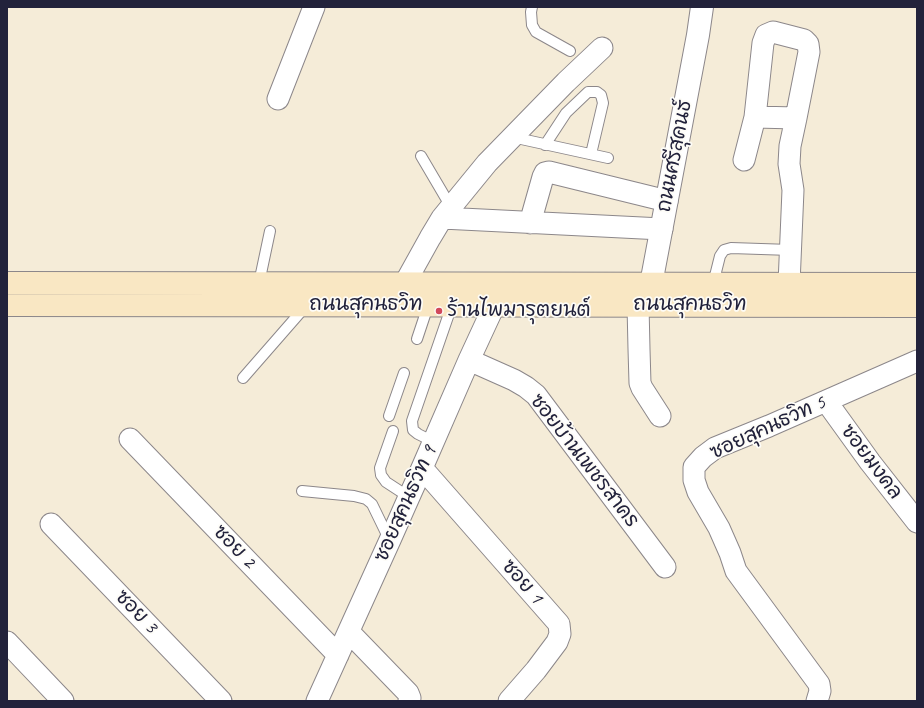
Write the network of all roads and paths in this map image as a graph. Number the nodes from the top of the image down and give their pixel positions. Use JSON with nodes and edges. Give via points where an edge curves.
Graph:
{"nodes":[{"id":1,"x":314,"y":7,"type":"edge"},
{"id":2,"x":532,"y":7,"type":"edge"},
{"id":3,"x":702,"y":7,"type":"edge"},
{"id":4,"x":602,"y":48,"type":"dead end"},
{"id":5,"x":570,"y":51,"type":"dead end"},
{"id":6,"x":278,"y":99,"type":"dead end"},
{"id":7,"x":755,"y":117,"type":"junction"},
{"id":8,"x":796,"y":118,"type":"junction"},
{"id":9,"x":512,"y":137,"type":"junction"},
{"id":10,"x":545,"y":144,"type":"junction"},
{"id":11,"x":591,"y":154,"type":"junction"},
{"id":12,"x":421,"y":156,"type":"dead end"},
{"id":13,"x":608,"y":158,"type":"dead end"},
{"id":14,"x":744,"y":160,"type":"dead end"},
{"id":15,"x":667,"y":201,"type":"junction"},
{"id":16,"x":446,"y":213,"type":"junction"},
{"id":17,"x":530,"y":223,"type":"junction"},
{"id":18,"x":662,"y":229,"type":"junction"},
{"id":19,"x":270,"y":231,"type":"dead end"},
{"id":20,"x":791,"y":250,"type":"junction"},
{"id":21,"x":7,"y":283,"type":"edge"},
{"id":22,"x":259,"y":283,"type":"junction"},
{"id":23,"x":405,"y":283,"type":"junction"},
{"id":24,"x":652,"y":284,"type":"junction"},
{"id":25,"x":713,"y":284,"type":"junction"},
{"id":26,"x":789,"y":284,"type":"junction"},
{"id":27,"x":917,"y":284,"type":"edge"},
{"id":28,"x":7,"y":305,"type":"edge"},
{"id":29,"x":306,"y":305,"type":"junction"},
{"id":30,"x":644,"y":305,"type":"junction"},
{"id":31,"x":428,"y":306,"type":"junction"},
{"id":32,"x":452,"y":306,"type":"junction"},
{"id":33,"x":494,"y":306,"type":"junction"},
{"id":34,"x":917,"y":306,"type":"edge"},
{"id":35,"x":417,"y":339,"type":"dead end"},
{"id":36,"x":469,"y":360,"type":"junction"},
{"id":37,"x":917,"y":361,"type":"edge"},
{"id":38,"x":404,"y":373,"type":"dead end"},
{"id":39,"x":243,"y":378,"type":"dead end"},
{"id":40,"x":826,"y":401,"type":"junction"},
{"id":41,"x":389,"y":416,"type":"dead end"},
{"id":42,"x":660,"y":416,"type":"dead end"},
{"id":43,"x":393,"y":431,"type":"dead end"},
{"id":44,"x":130,"y":439,"type":"dead end"},
{"id":45,"x":434,"y":442,"type":"junction"},
{"id":46,"x":422,"y":468,"type":"junction"},
{"id":47,"x":302,"y":491,"type":"dead end"},
{"id":48,"x":409,"y":497,"type":"junction"},
{"id":49,"x":917,"y":522,"type":"edge"},
{"id":50,"x":51,"y":524,"type":"dead end"},
{"id":51,"x":390,"y":540,"type":"junction"},
{"id":52,"x":665,"y":566,"type":"dead end"},
{"id":53,"x":349,"y":632,"type":"junction"},
{"id":54,"x":7,"y":642,"type":"edge"},
{"id":55,"x":338,"y":655,"type":"junction"},
{"id":56,"x":822,"y":698,"type":"edge"},
{"id":57,"x":63,"y":701,"type":"edge"},
{"id":58,"x":221,"y":701,"type":"edge"},
{"id":59,"x":317,"y":701,"type":"edge"},
{"id":60,"x":409,"y":701,"type":"edge"},
{"id":61,"x":509,"y":701,"type":"edge"}],
"edges":[{"from":1,"to":6,"type":"street"},
{"from":2,"to":5,"type":"lane","via":[[532,25],[536,32]]},
{"from":3,"to":15,"type":"street","name":"ถนนศรีสุคนธ์"},
{"from":4,"to":9,"type":"street"},
{"from":7,"to":8,"type":"street"},
{"from":7,"to":8,"type":"street","via":[[763,42],[766,35],[773,32],[804,40],[808,44]]},
{"from":7,"to":14,"type":"street"},
{"from":8,"to":20,"type":"street","via":[[790,146],[793,190]]},
{"from":9,"to":10,"type":"lane"},
{"from":9,"to":16,"type":"street"},
{"from":10,"to":11,"type":"lane"},
{"from":10,"to":11,"type":"lane","via":[[566,113],[588,92],[598,92],[603,102]]},
{"from":11,"to":13,"type":"lane"},
{"from":12,"to":16,"type":"lane"},
{"from":15,"to":17,"type":"street","via":[[549,172],[543,177]]},
{"from":15,"to":18,"type":"street","name":"ถนนศรีสุคนธ์"},
{"from":16,"to":17,"type":"street"},
{"from":16,"to":23,"type":"street"},
{"from":17,"to":18,"type":"street"},
{"from":18,"to":24,"type":"street","name":"ถนนศรีสุคนธ์"},
{"from":19,"to":22,"type":"lane"},
{"from":20,"to":25,"type":"lane","via":[[724,250]]},
{"from":20,"to":26,"type":"street"},
{"from":21,"to":22,"type":"main road","name":"ถนนสุคนธวิท"},
{"from":22,"to":23,"type":"main road","name":"ถนนสุคนธวิท"},
{"from":23,"to":24,"type":"main road","name":"ถนนสุคนธวิท"},
{"from":24,"to":25,"type":"main road","name":"ถนนสุคนธวิท"},
{"from":24,"to":30,"type":"street","name":"ถนนศรีสุคนธ์"},
{"from":25,"to":26,"type":"main road","name":"ถนนสุคนธวิท"},
{"from":26,"to":27,"type":"main road","name":"ถนนสุคนธวิท"},
{"from":28,"to":29,"type":"main road","name":"ถนนสุคนธวิท"},
{"from":29,"to":31,"type":"main road","name":"ถนนสุคนธวิท"},
{"from":29,"to":39,"type":"lane"},
{"from":30,"to":33,"type":"main road","name":"ถนนสุคนธวิท"},
{"from":30,"to":34,"type":"main road","name":"ถนนสุคนธวิท"},
{"from":30,"to":42,"type":"street","via":[[639,349],[640,384]]},
{"from":31,"to":32,"type":"main road","name":"ถนนสุคนธวิท"},
{"from":31,"to":35,"type":"lane"},
{"from":32,"to":33,"type":"main road","name":"ถนนสุคนธวิท"},
{"from":32,"to":45,"type":"lane","via":[[412,421],[413,430]]},
{"from":33,"to":36,"type":"street","name":"ซอยสุคนธวิท 9"},
{"from":36,"to":45,"type":"street","name":"ซอยสุคนธวิท 9"},
{"from":36,"to":52,"type":"street","name":"ซอยบ้านเพชรสาคร","via":[[514,380],[536,395]]},
{"from":37,"to":40,"type":"street","name":"ซอยสุคนธวิท 5"},
{"from":38,"to":41,"type":"lane"},
{"from":40,"to":49,"type":"street","name":"ซอยมงคล"},
{"from":40,"to":56,"type":"street","name":"ซอยสุคนธวิท 5","via":[[715,448],[694,467],[694,480],[698,492],[719,528],[736,571],[819,684]]},
{"from":43,"to":48,"type":"lane","via":[[380,468],[381,475],[386,482]]},
{"from":44,"to":55,"type":"street","name":"ซอย 2"},
{"from":45,"to":46,"type":"street","name":"ซอยสุคนธวิท 9"},
{"from":46,"to":48,"type":"street","name":"ซอยสุคนธวิท 9"},
{"from":46,"to":61,"type":"street","name":"ซอย 1","via":[[558,624],[560,634],[557,642]]},
{"from":47,"to":51,"type":"lane","via":[[366,499],[372,504]]},
{"from":48,"to":51,"type":"street","name":"ซอยสุคนธวิท 9"},
{"from":50,"to":58,"type":"street","name":"ซอย 3"},
{"from":51,"to":53,"type":"street","name":"ซอยสุคนธวิท 9"},
{"from":53,"to":55,"type":"street","name":"ซอยสุคนธวิท 9"},
{"from":53,"to":60,"type":"street","via":[[408,693]]},
{"from":54,"to":57,"type":"street"},
{"from":55,"to":59,"type":"street","name":"ซอยสุคนธวิท 9"}]}
